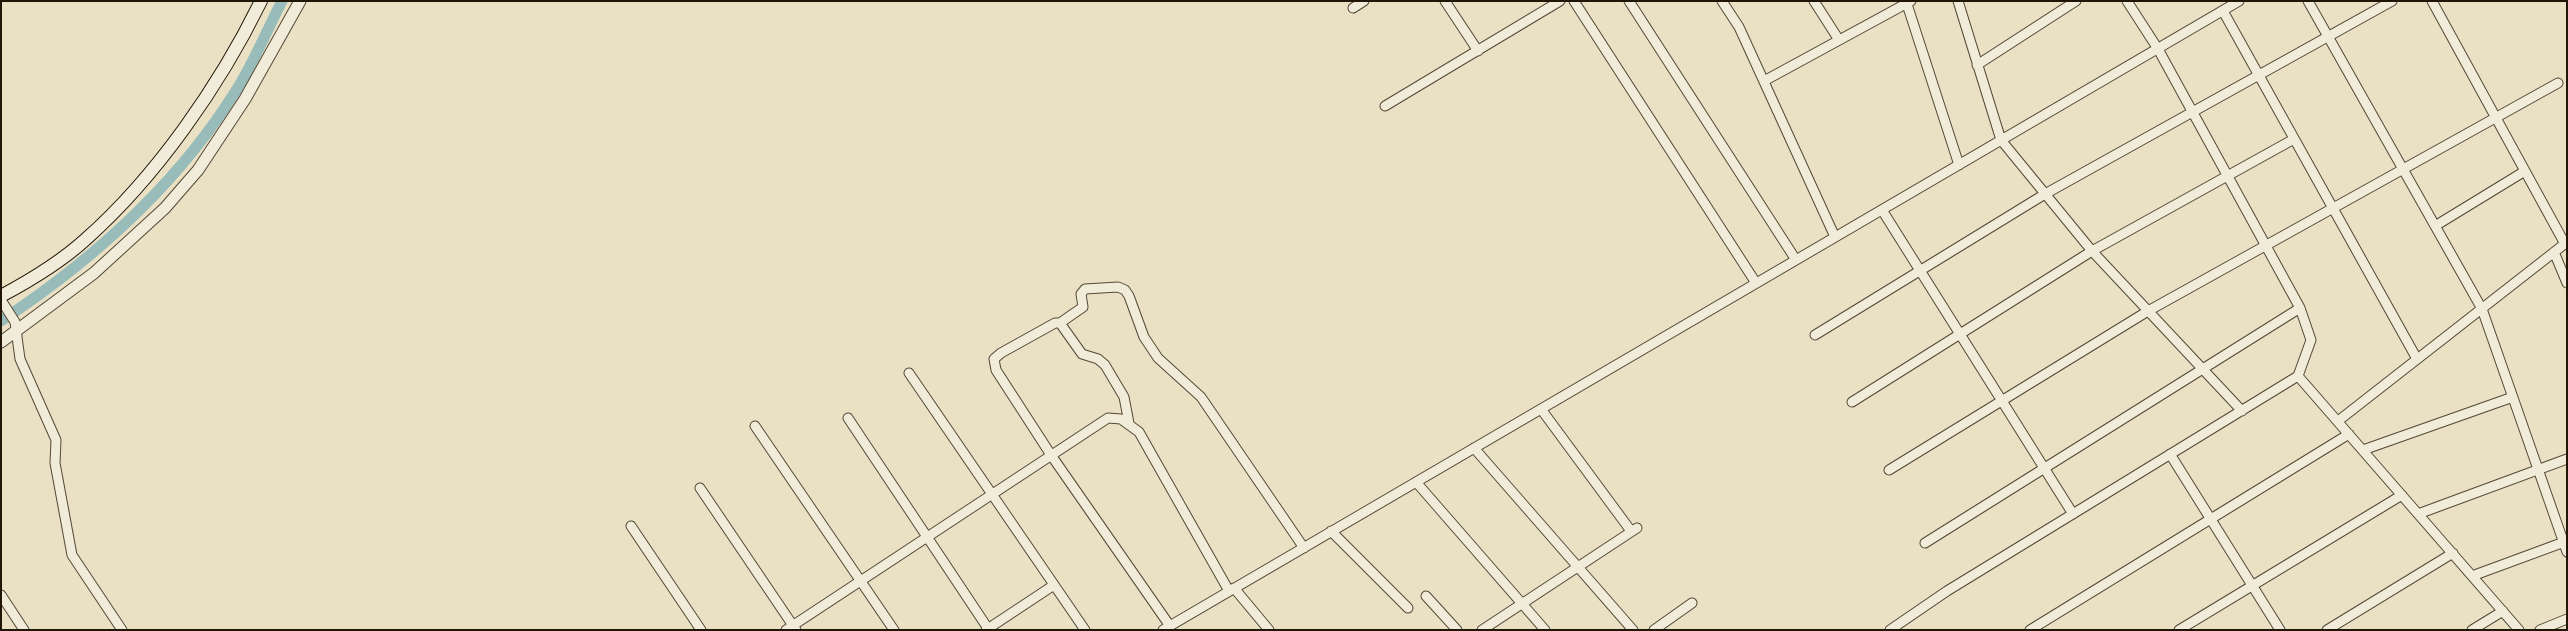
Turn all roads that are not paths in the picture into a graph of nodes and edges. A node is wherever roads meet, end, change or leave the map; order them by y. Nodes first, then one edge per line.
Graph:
1 (261, 1) edge
2 (300, 1) edge
3 (1364, 1) edge
4 (1445, 1) edge
5 (1560, 1) edge
6 (1574, 1) edge
7 (1628, 1) edge
8 (1722, 1) edge
9 (1814, 1) edge
10 (1958, 1) edge
11 (2076, 1) edge
12 (2127, 1) edge
13 (2239, 1) edge
14 (2308, 1) edge
15 (2392, 1) edge
16 (2432, 1) edge
17 (1908, 2) edge
18 (1353, 8) dead end
19 (2223, 11) junction
20 (2328, 37) junction
21 (1839, 40) junction
22 (2158, 49) junction
23 (1478, 51) junction
24 (1977, 65) junction
25 (2259, 75) junction
26 (1764, 81) junction
27 (2558, 83) dead end
28 (1385, 106) dead end
29 (2192, 112) junction
30 (2496, 118) junction
31 (2294, 139) junction
32 (2001, 140) junction
33 (1959, 165) junction
34 (2403, 170) junction
35 (2525, 171) junction
36 (2228, 176) junction
37 (2044, 194) junction
38 (2333, 209) junction
39 (1882, 210) junction
40 (2435, 226) junction
41 (1835, 237) junction
42 (2566, 243) edge
43 (2266, 246) junction
44 (2092, 251) junction
45 (2554, 252) junction
46 (1796, 260) junction
47 (1920, 270) junction
48 (1756, 283) junction
49 (2567, 283) edge
50 (1, 298) edge
51 (2300, 308) junction
52 (2482, 309) junction
53 (2148, 312) junction
54 (1060, 323) junction
55 (17, 330) junction
56 (1960, 334) junction
57 (1816, 335) dead end
58 (1, 342) edge
59 (2417, 359) junction
60 (2202, 369) junction
61 (909, 373) dead end
62 (2298, 376) junction
63 (2513, 397) junction
64 (2002, 401) junction
65 (1852, 402) dead end
66 (1541, 409) junction
67 (2242, 411) junction
68 (848, 418) dead end
69 (2338, 422) junction
70 (1129, 423) junction
71 (755, 426) dead end
72 (2349, 434) junction
73 (1474, 448) junction
74 (2362, 450) junction
75 (2170, 454) junction
76 (1051, 455) junction
77 (2567, 459) edge
78 (2044, 468) junction
79 (1890, 470) dead end
80 (2538, 471) junction
81 (1416, 482) junction
82 (700, 488) dead end
83 (992, 494) junction
84 (2402, 495) junction
85 (2073, 514) junction
86 (2418, 514) junction
87 (2211, 519) junction
88 (631, 526) dead end
89 (1331, 531) junction
90 (927, 537) junction
91 (2565, 541) edge
92 (1925, 543) dead end
93 (1304, 548) junction
94 (2567, 552) edge
95 (2452, 554) junction
96 (1577, 567) junction
97 (2472, 576) junction
98 (861, 581) junction
99 (1054, 585) junction
100 (2252, 585) junction
101 (1231, 590) junction
102 (1, 595) edge
103 (1426, 596) dead end
104 (1522, 604) junction
105 (1692, 604) dead end
106 (1408, 608) dead end
107 (2502, 611) junction
108 (2567, 619) edge
109 (792, 628) edge
110 (1167, 628) edge
111 (988, 629) edge
112 (24, 630) edge
113 (122, 630) edge
114 (701, 630) edge
115 (894, 630) edge
116 (1085, 630) edge
117 (1270, 630) edge
118 (1456, 630) edge
119 (1482, 630) edge
120 (1546, 630) edge
121 (1633, 630) edge
122 (1654, 630) edge
123 (1890, 630) edge
124 (2030, 630) edge
125 (2179, 630) edge
126 (2280, 630) edge
127 (2327, 630) edge
128 (2472, 630) edge
129 (2519, 630) edge
130 (2540, 630) edge

1 - 50 main road
2 - 55 street
3 - 18 street
4 - 23 street
5 - 23 street
6 - 48 street
7 - 46 street
8 - 26 street
9 - 21 street
10 - 24 street
11 - 24 street
12 - 22 street
13 - 19 street
14 - 20 street
15 - 20 street
16 - 30 street
17 - 21 street
17 - 33 street
19 - 22 street
19 - 25 street
20 - 25 street
20 - 34 street
21 - 26 street
22 - 29 street
22 - 32 street
23 - 28 street
24 - 32 street
25 - 29 street
25 - 31 street
26 - 41 street
27 - 30 street
29 - 36 street
29 - 37 street
30 - 34 street
30 - 35 street
31 - 36 street
31 - 38 street
32 - 33 street
32 - 37 street
33 - 39 street
34 - 38 street
34 - 40 street
35 - 40 street
35 - 42 street
36 - 43 street
36 - 44 street
37 - 44 street
37 - 47 street
38 - 43 street
38 - 59 street
39 - 41 street
39 - 47 street
40 - 52 street
41 - 46 street
42 - 45 street
43 - 51 street
43 - 53 street
44 - 53 street
44 - 56 street
45 - 49 street
45 - 52 street
46 - 48 street
47 - 56 street
47 - 57 street
48 - 66 street
50 - 55 street
51 - 60 street
51 - 62 street
52 - 59 street
52 - 63 street
53 - 60 street
53 - 64 street
54 - 70 street
54 - 76 street
54 - 93 street
55 - 58 street
55 - 113 street
56 - 64 street
56 - 65 street
59 - 69 street
60 - 67 street
60 - 78 street
61 - 83 street
62 - 67 street
62 - 69 street
63 - 74 street
63 - 80 street
64 - 78 street
64 - 79 street
66 - 73 street
66 - 96 street
67 - 75 street
68 - 90 street
69 - 72 street
70 - 76 street
70 - 101 street
71 - 98 street
72 - 74 street
72 - 87 street
73 - 81 street
73 - 96 street
74 - 84 street
75 - 85 street
75 - 87 street
76 - 83 street
76 - 110 street
77 - 80 street
78 - 85 street
78 - 92 street
80 - 86 street
80 - 91 street
81 - 89 street
81 - 104 street
82 - 109 street
83 - 90 street
83 - 99 street
84 - 86 street
84 - 100 street
85 - 123 street
86 - 95 street
87 - 100 street
87 - 124 street
88 - 114 street
89 - 93 street
89 - 106 street
90 - 98 street
90 - 111 street
91 - 94 street
91 - 97 street
93 - 101 street
95 - 97 street
95 - 127 street
96 - 104 street
96 - 121 street
97 - 107 street
98 - 109 street
98 - 115 street
99 - 111 street
99 - 116 street
100 - 125 street
100 - 126 street
101 - 110 street
101 - 117 street
102 - 112 street
103 - 118 street
104 - 119 street
104 - 120 street
105 - 122 street
107 - 128 street
107 - 129 street
108 - 130 street

